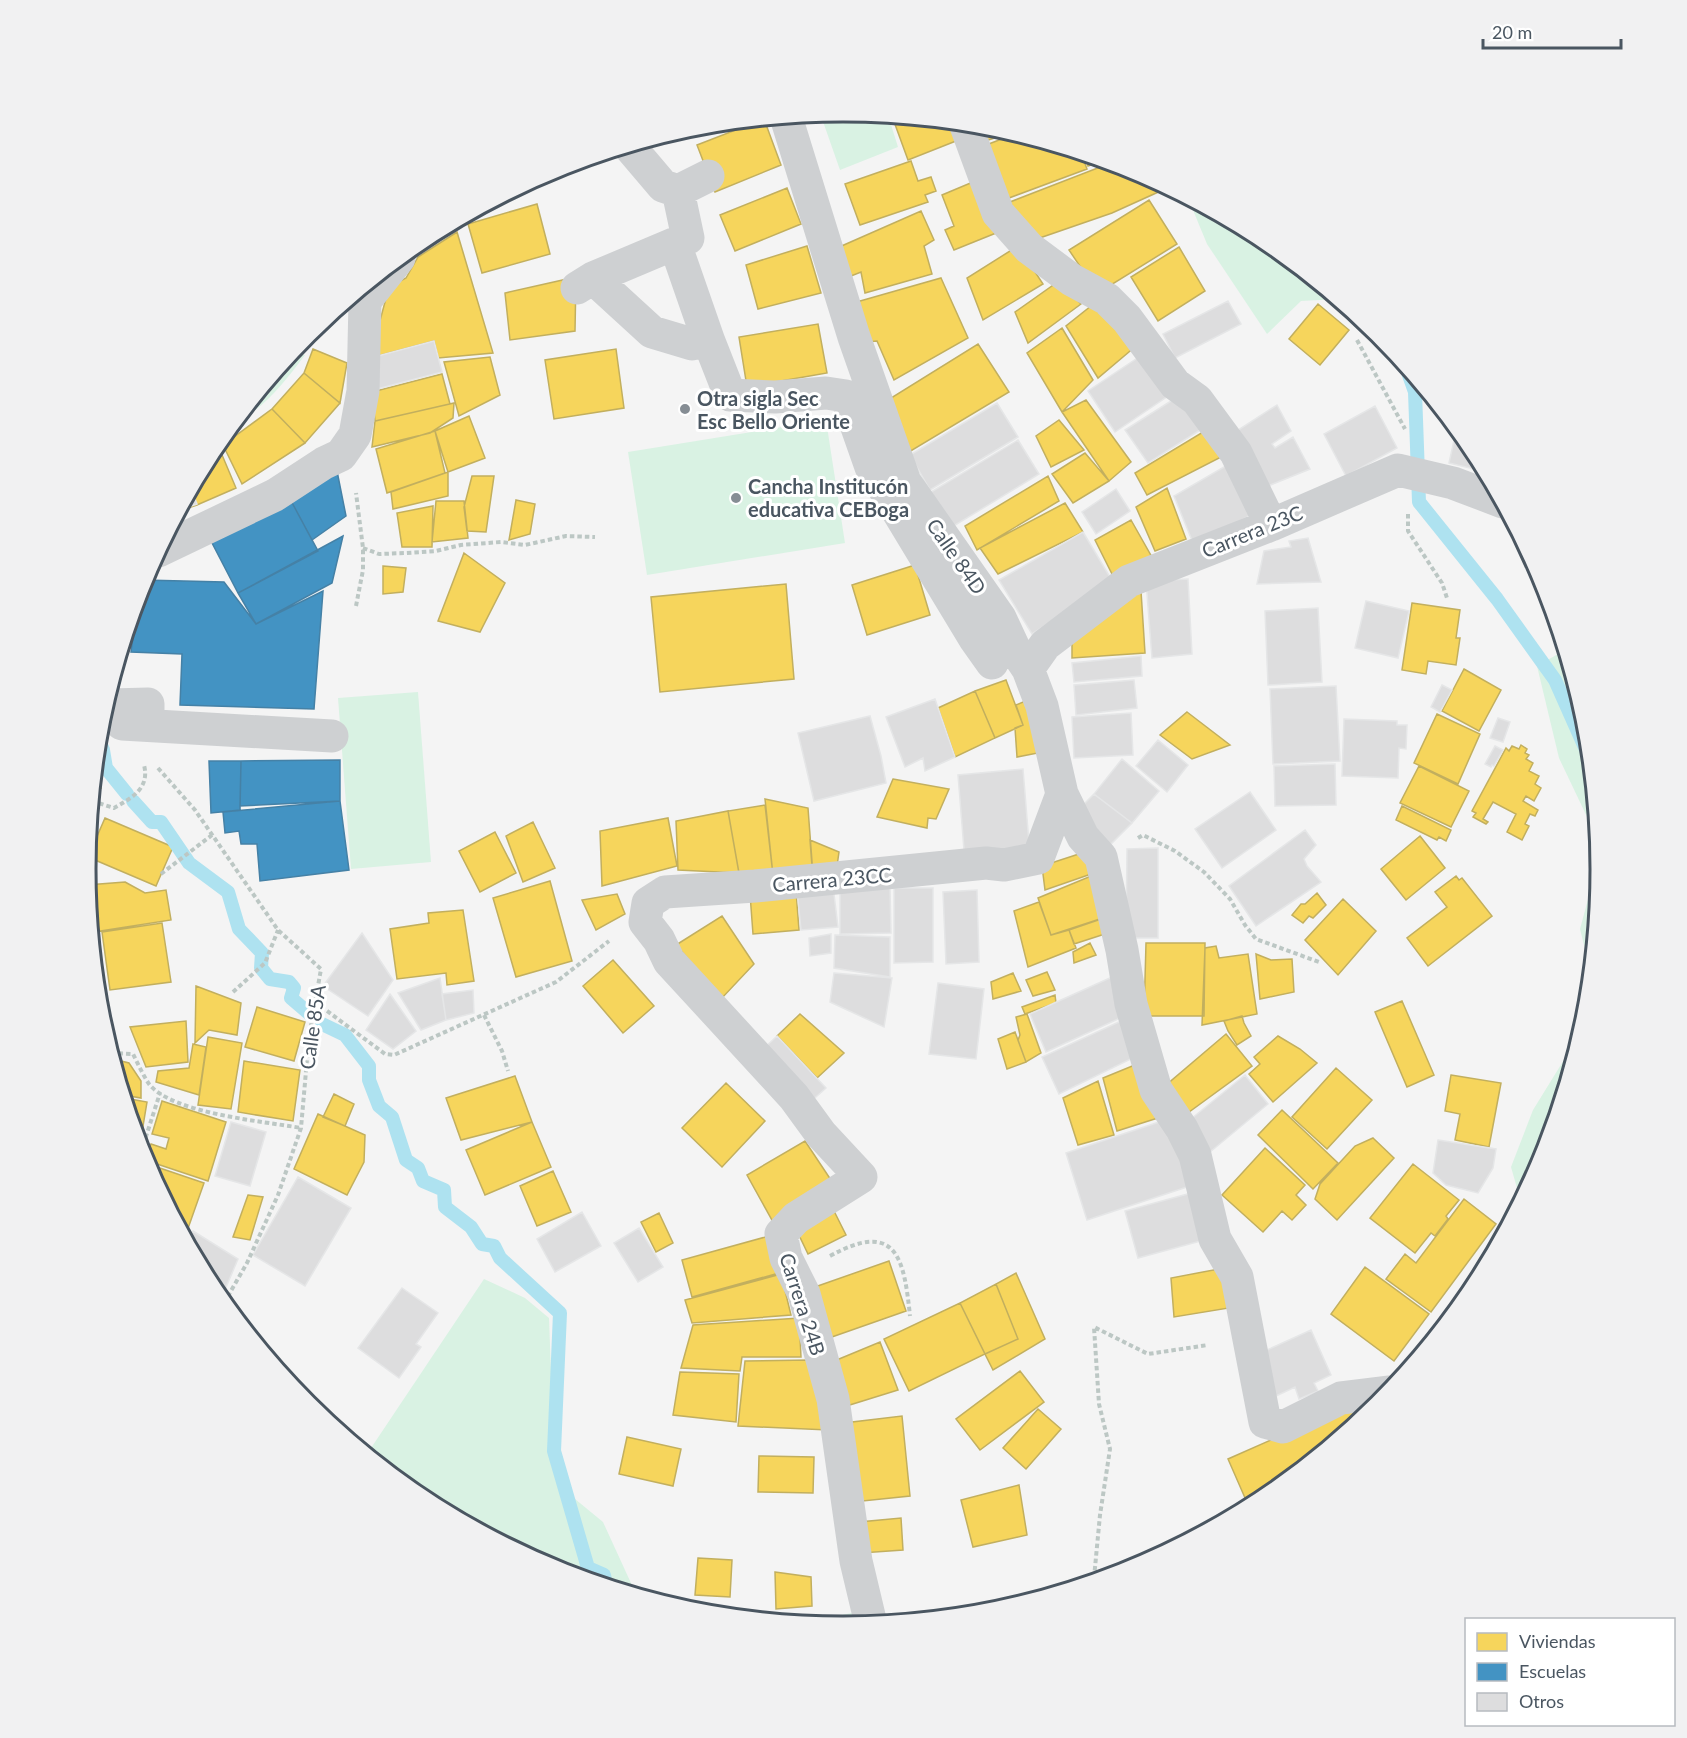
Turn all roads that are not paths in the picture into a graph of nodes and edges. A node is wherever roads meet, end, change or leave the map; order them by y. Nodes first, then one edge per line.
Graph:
1 (788, 124) edge
2 (969, 133) edge
3 (634, 152) edge
4 (708, 176) dead end
5 (678, 191) junction
6 (675, 244) junction
7 (378, 284) edge
8 (355, 303) edge
9 (708, 339) junction
10 (1493, 498) edge
11 (1270, 525) junction
12 (179, 527) edge
13 (170, 545) edge
14 (992, 663) dead end
15 (1028, 669) junction
16 (124, 719) edge
17 (332, 736) dead end
18 (1062, 794) junction
19 (645, 922) joint
20 (1376, 1394) edge
21 (870, 1615) edge

1 - 15 street, Calle 84D
2 - 11 street
3 - 5 street
4 - 5 street
5 - 6 street
6 - 9 street
6 - 9 street
7 - 13 street
8 - 12 street
9 - 14 street
10 - 11 street, Carrera 23C
11 - 15 street, Carrera 23C
15 - 18 street, Calle 84D
16 - 17 street
18 - 19 street, Carrera 23CC
18 - 20 street, Calle 84D
19 - 21 street, Carrera 24B

